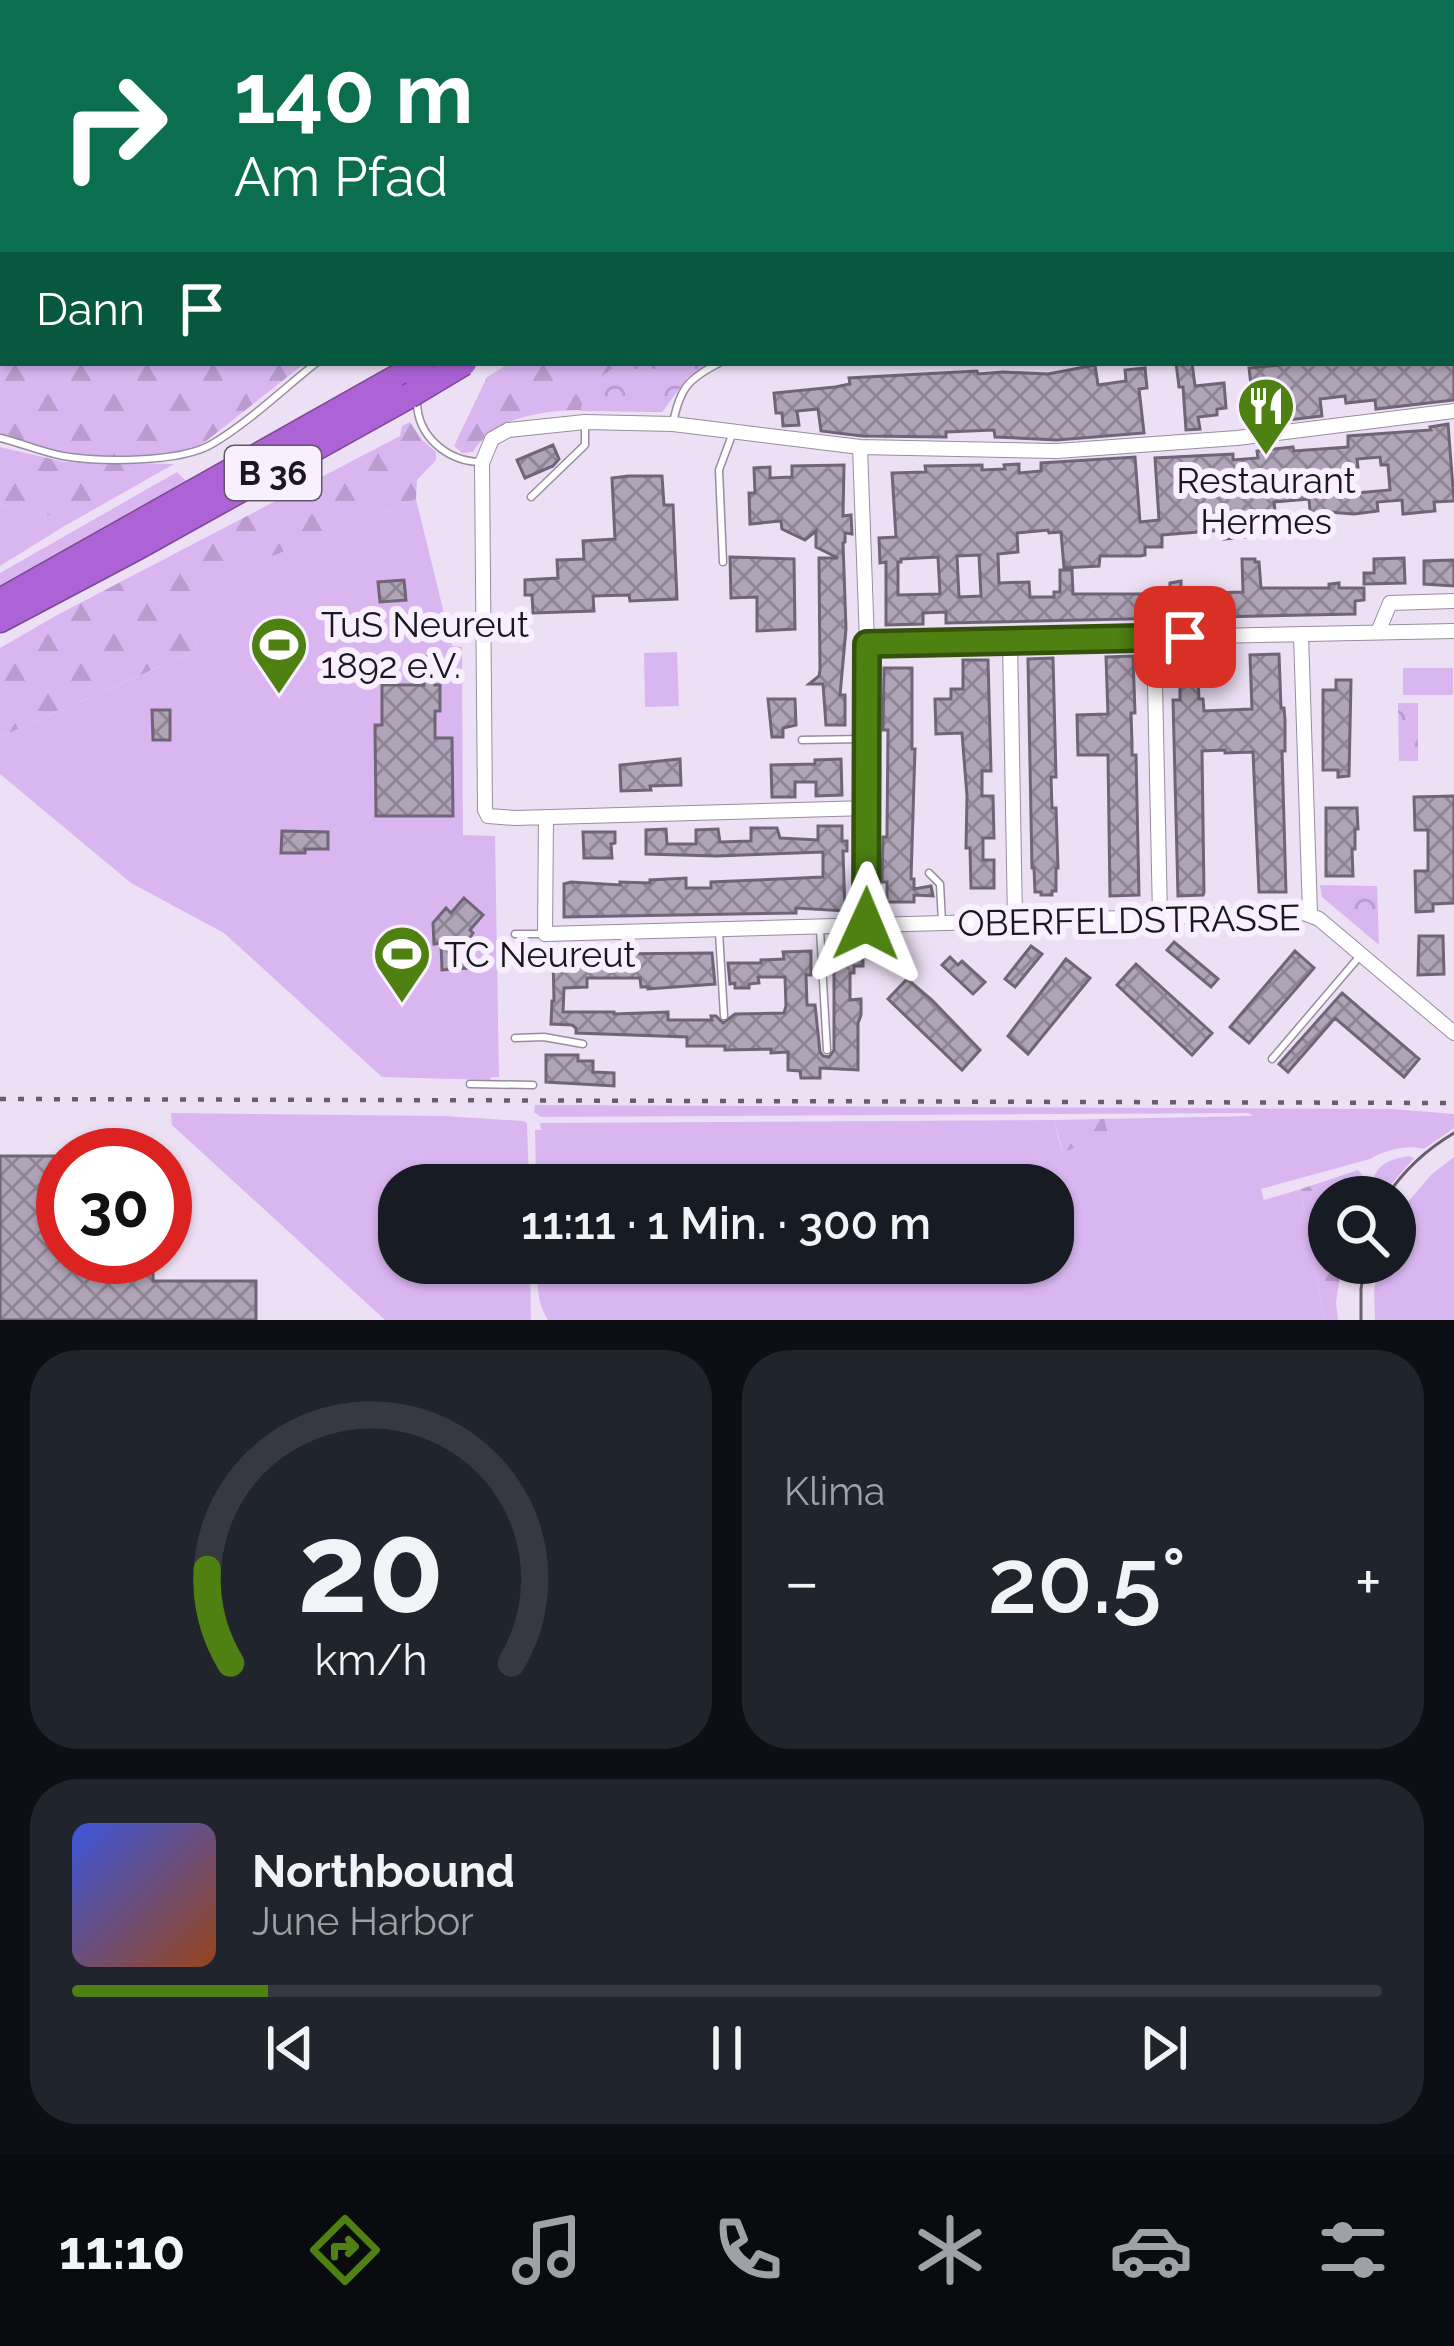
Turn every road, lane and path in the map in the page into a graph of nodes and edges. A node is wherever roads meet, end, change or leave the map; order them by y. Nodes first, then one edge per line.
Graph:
1 (312, 366) edge
2 (449, 366) edge
3 (714, 366) edge
4 (414, 373) edge
5 (1454, 411) edge
6 (585, 422) junction
7 (673, 424) junction
8 (734, 432) junction
9 (0, 438) edge
10 (860, 447) junction
11 (482, 463) junction
12 (531, 496) dead end
13 (723, 562) dead end
14 (0, 601) edge
15 (1454, 601) edge
16 (0, 620) edge
17 (1454, 631) edge
18 (1378, 632) junction
19 (1300, 634) junction
20 (1154, 637) junction
21 (1010, 640) junction
22 (867, 644) junction
23 (867, 739) junction
24 (802, 740) dead end
25 (868, 808) junction
26 (546, 817) junction
27 (928, 872) dead end
28 (1310, 913) junction
29 (1160, 916) junction
30 (1015, 920) junction
31 (942, 922) junction
32 (866, 924) junction
33 (820, 926) junction
34 (719, 929) junction
35 (515, 934) dead end
36 (545, 934) junction
37 (1362, 955) junction
38 (724, 1016) dead end
39 (1454, 1034) edge
40 (515, 1038) dead end
41 (583, 1044) dead end
42 (827, 1050) dead end
43 (1272, 1059) dead end
44 (470, 1084) dead end
45 (533, 1084) dead end

1 - 9 lane
2 - 4 highway, B 36, bridge
3 - 7 lane
4 - 11 lane
4 - 14 highway, B 36
4 - 16 highway, B 36
5 - 10 street
6 - 7 street
6 - 11 street
6 - 12 lane
7 - 8 street
8 - 10 street
8 - 13 lane
10 - 22 street
11 - 26 street
15 - 18 street
17 - 18 street
18 - 19 street
19 - 20 street
19 - 28 street
20 - 21 street
20 - 29 street
21 - 22 street
21 - 30 street
22 - 23 street
23 - 24 lane
23 - 25 street
25 - 26 street
25 - 32 street
26 - 36 street
27 - 31 lane
28 - 29 street, OBERFELDSTRASSE
28 - 37 street, OBERFELDSTRASSE
29 - 30 street, OBERFELDSTRASSE
30 - 31 street, OBERFELDSTRASSE
31 - 32 street, OBERFELDSTRASSE
32 - 33 street, OBERFELDSTRASSE
33 - 34 street, OBERFELDSTRASSE
33 - 42 lane
34 - 36 street, OBERFELDSTRASSE
34 - 38 lane
35 - 36 lane
37 - 39 street, OBERFELDSTRASSE
37 - 43 lane
40 - 41 lane
44 - 45 lane

